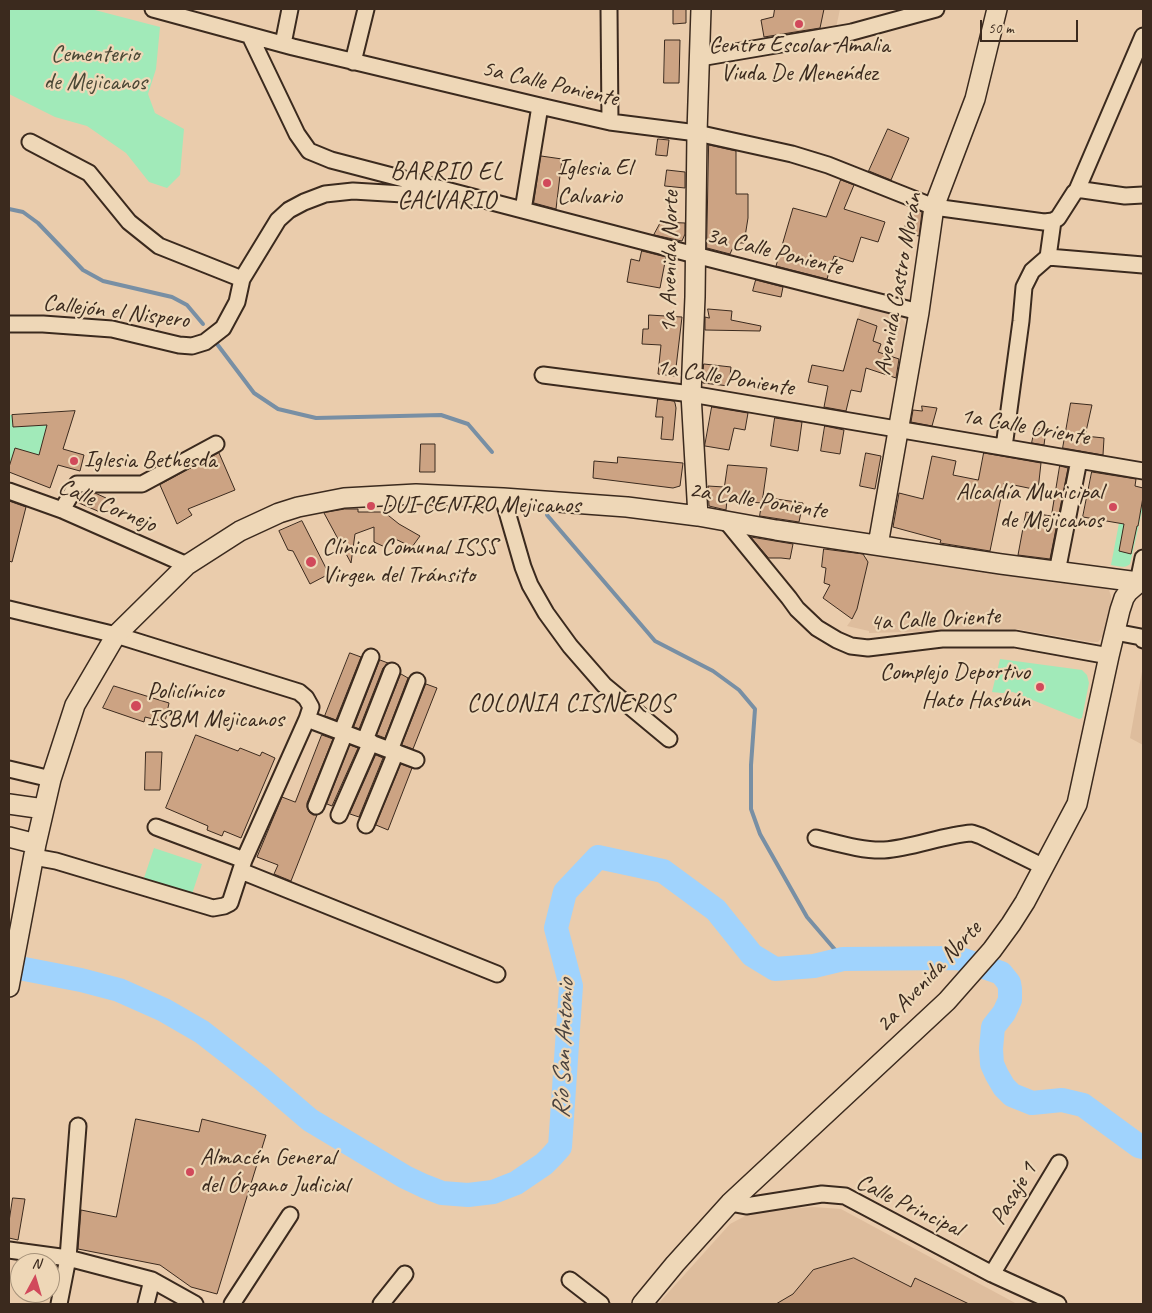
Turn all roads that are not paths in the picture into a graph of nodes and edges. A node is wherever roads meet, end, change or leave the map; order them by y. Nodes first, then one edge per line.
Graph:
1 (153, 9) edge
2 (290, 9) edge
3 (366, 9) edge
4 (609, 9) edge
5 (701, 9) edge
6 (936, 9) edge
7 (998, 9) edge
8 (176, 12) edge
9 (250, 36) junction
10 (1143, 36) edge
11 (283, 44) junction
12 (700, 58) junction
13 (353, 62) junction
14 (540, 106) junction
15 (610, 122) junction
16 (697, 133) junction
17 (30, 142) dead end
18 (437, 188) junction
19 (1077, 190) junction
20 (1143, 195) edge
21 (934, 207) junction
22 (523, 210) junction
23 (1053, 221) junction
24 (695, 255) junction
25 (1048, 257) junction
26 (1143, 265) edge
27 (242, 279) junction
28 (919, 312) junction
29 (9, 324) edge
30 (543, 376) dead end
31 (691, 394) junction
32 (898, 428) junction
33 (216, 444) dead end
34 (1004, 447) junction
35 (1079, 460) junction
36 (1143, 471) edge
37 (9, 491) edge
38 (503, 498) junction
39 (62, 510) junction
40 (698, 516) junction
41 (726, 521) junction
42 (878, 545) junction
43 (1143, 558) edge
44 (187, 565) junction
45 (1056, 572) junction
46 (1140, 581) edge
47 (9, 609) edge
48 (1116, 632) junction
49 (116, 636) junction
50 (1143, 640) edge
51 (1109, 656) junction
52 (371, 657) dead end
53 (392, 671) dead end
54 (417, 681) dead end
55 (307, 719) junction
56 (344, 732) junction
57 (669, 739) dead end
58 (368, 741) junction
59 (393, 751) junction
60 (416, 760) dead end
61 (9, 769) edge
62 (51, 779) junction
63 (9, 804) edge
64 (316, 806) dead end
65 (44, 809) junction
66 (340, 815) dead end
67 (366, 825) dead end
68 (156, 827) dead end
69 (9, 837) edge
70 (816, 838) dead end
71 (35, 850) junction
72 (242, 865) junction
73 (1044, 867) junction
74 (497, 974) dead end
75 (9, 986) edge
76 (78, 1126) dead end
77 (1059, 1163) dead end
78 (730, 1203) junction
79 (290, 1215) dead end
80 (9, 1250) edge
81 (68, 1258) junction
82 (405, 1274) dead end
83 (992, 1274) junction
84 (152, 1280) junction
85 (570, 1280) dead end
86 (58, 1304) edge
87 (146, 1304) edge
88 (195, 1304) edge
89 (232, 1304) edge
90 (381, 1304) edge
91 (601, 1304) edge
92 (642, 1304) edge
93 (1058, 1304) edge

1 - 8 street, 5a Calle Poniente
2 - 11 street
3 - 13 street
4 - 15 street
5 - 12 main road, 1a Avenida Norte
6 - 12 street
7 - 21 main road, Avenida Castro Morán
8 - 9 street, 5a Calle Poniente
9 - 11 street, 5a Calle Poniente
9 - 18 street, 3a Calle Poniente
10 - 19 street
11 - 13 street, 5a Calle Poniente
12 - 16 main road, 1a Avenida Norte
13 - 14 street, 5a Calle Poniente
14 - 15 street, 5a Calle Poniente
14 - 22 street
15 - 16 street, 5a Calle Poniente
16 - 21 street, 5a Calle Poniente
16 - 24 main road, 1a Avenida Norte
17 - 27 street
18 - 22 street, 3a Calle Poniente
18 - 27 street, Callejón el Nispero
19 - 20 street
19 - 23 street
21 - 23 street, 5a Calle Poniente
21 - 28 main road, Avenida Castro Morán
22 - 24 street, 3a Calle Poniente
23 - 25 street
24 - 28 street, 3a Calle Poniente
24 - 31 main road, 1a Avenida Norte
25 - 26 street
25 - 34 street
27 - 29 street, Callejón el Nispero
28 - 32 main road, Avenida Castro Morán
30 - 31 street, 1a Calle Poniente
31 - 32 street, 1a Calle Poniente
31 - 40 main road, 1a Avenida Norte
32 - 34 street, 1a Calle Oriente
32 - 42 main road, Avenida Castro Morán
33 - 39 street
34 - 35 street, 1a Calle Oriente
35 - 36 street, 1a Calle Oriente
35 - 45 street
37 - 39 street, Calle Cornejo
38 - 40 main road, 2a Calle Poniente
38 - 44 main road, 2a Calle Poniente
38 - 57 street
39 - 44 street, Calle Cornejo
40 - 41 main road, 2a Calle Poniente
41 - 42 main road, 2a Calle Poniente
41 - 51 street, 4a Calle Oriente
42 - 45 main road, 2a Calle Poniente
43 - 46 street
44 - 49 main road, 2a Calle Poniente
45 - 46 main road, 2a Calle Poniente
46 - 48 main road, 2a Avenida Norte
47 - 49 street
48 - 50 street
48 - 51 main road, 2a Avenida Norte
49 - 55 street
49 - 62 main road, 2a Calle Poniente
51 - 73 main road, 2a Avenida Norte
52 - 56 street
53 - 58 street
54 - 59 street
55 - 56 street
55 - 72 street
56 - 58 street
56 - 64 street
58 - 59 street
58 - 66 street
59 - 60 street
59 - 67 street
61 - 62 street
62 - 65 main road, 2a Calle Poniente
63 - 65 main road
65 - 71 main road, 2a Calle Poniente
68 - 72 street
69 - 71 main road
70 - 73 street
71 - 72 street
71 - 75 main road, 2a Calle Poniente
72 - 74 street
73 - 78 main road, 2a Avenida Norte
76 - 81 street
77 - 83 street, Pasaje 1
78 - 83 street, Calle Principal
78 - 92 main road, 2a Avenida Norte
79 - 89 street
80 - 81 street
81 - 84 street
81 - 86 street
82 - 90 street
83 - 93 street, Calle Principal
84 - 87 street
84 - 88 street
85 - 91 street

